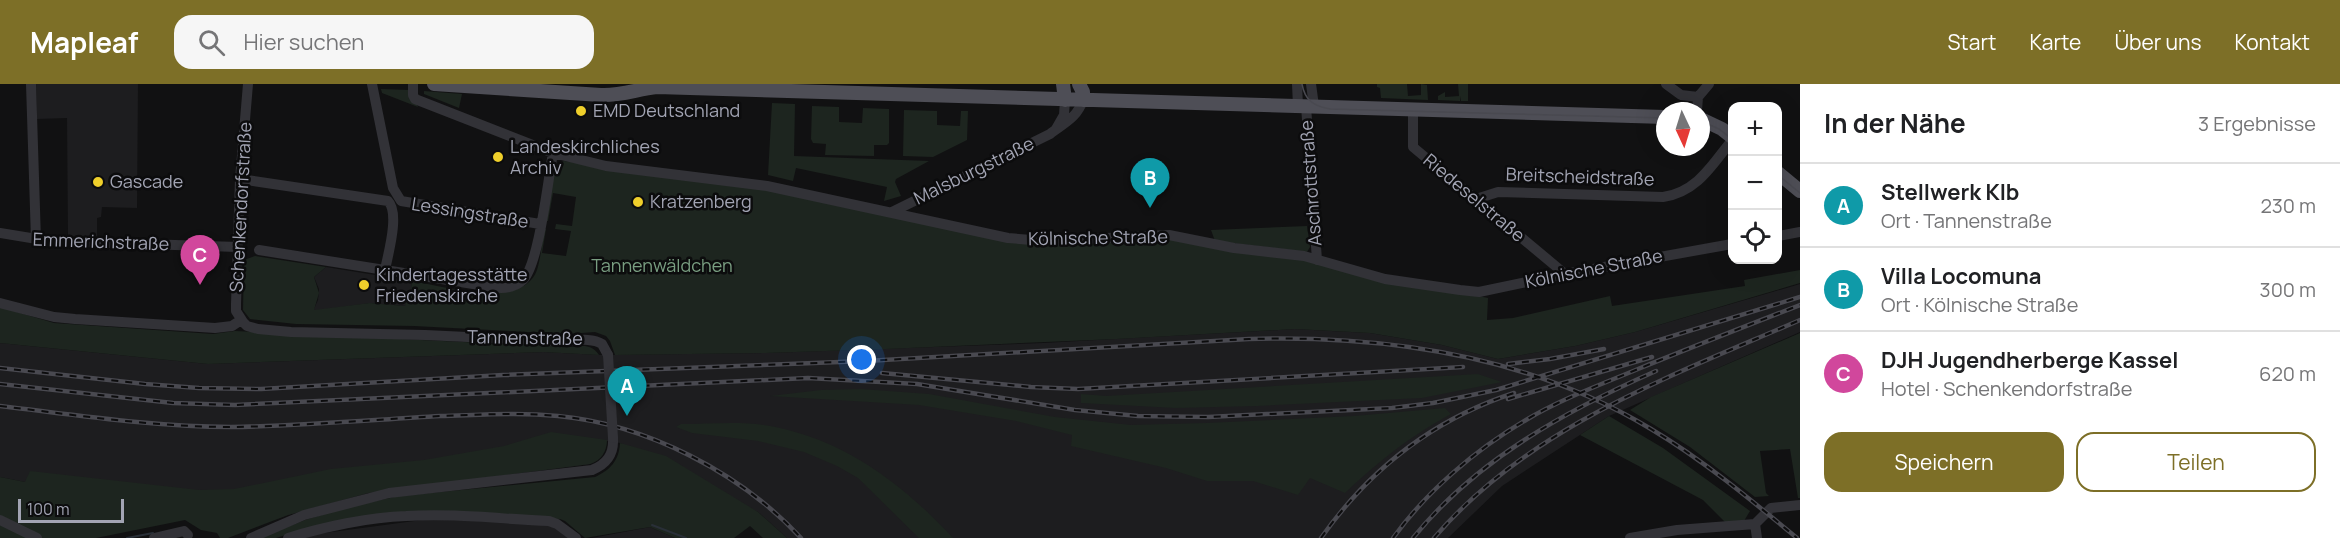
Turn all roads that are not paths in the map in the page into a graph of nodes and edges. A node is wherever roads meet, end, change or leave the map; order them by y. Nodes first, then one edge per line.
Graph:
1 (31, 84) edge
2 (248, 84) edge
3 (372, 84) edge
4 (413, 84) edge
5 (434, 84) edge
6 (1063, 84) edge
7 (1079, 84) edge
8 (1297, 84) edge
9 (1311, 84) edge
10 (1666, 84) edge
11 (1709, 84) edge
12 (639, 87) edge
13 (723, 87) edge
14 (601, 90) edge
15 (1698, 97) junction
16 (1065, 100) junction
17 (1083, 100) junction
18 (1697, 102) edge
19 (1306, 106) junction
20 (1413, 110) junction
21 (1656, 117) edge
22 (1710, 123) edge
23 (1055, 130) junction
24 (1728, 134) edge
25 (1728, 143) edge
26 (553, 153) junction
27 (1782, 176) edge
28 (240, 179) junction
29 (1800, 191) edge
30 (1476, 199) junction
31 (396, 203) junction
32 (892, 212) junction
33 (540, 224) junction
34 (1800, 232) edge
35 (0, 234) edge
36 (1782, 235) edge
37 (36, 240) junction
38 (1728, 245) edge
39 (238, 247) junction
40 (259, 250) dead end
41 (1314, 259) junction
42 (385, 270) junction
43 (1565, 274) junction
44 (0, 303) edge
45 (244, 323) junction
46 (1800, 505) edge
47 (0, 520) edge
48 (1755, 524) junction
49 (188, 535) dead end
50 (37, 538) edge
51 (154, 538) edge
52 (251, 538) edge
53 (288, 538) edge
54 (576, 538) edge
55 (1630, 538) edge
56 (1757, 538) edge

1 - 37 street
2 - 28 street, Schenkendorfstraße
3 - 31 street
4 - 26 street, Kölnische Straße
5 - 14 main road
6 - 16 main road
7 - 17 main road
8 - 19 street, Aschrottstraße
9 - 19 street, Aschrottstraße
10 - 15 street
11 - 15 street
12 - 13 main road
12 - 14 main road
13 - 16 main road
15 - 18 street
16 - 17 main road
16 - 23 street, Malsburgstraße
17 - 19 main road
17 - 23 street, Malsburgstraße
19 - 20 main road
19 - 41 street, Aschrottstraße
20 - 21 main road
20 - 30 street, Riedeselstraße
22 - 24 main road
23 - 32 street, Malsburgstraße
25 - 30 street, Breitscheidstraße
26 - 32 street, Kölnische Straße
26 - 33 street
27 - 29 main road
28 - 31 street, Lessingstraße
28 - 39 street, Schenkendorfstraße
30 - 43 street, Riedeselstraße
31 - 33 street, Lessingstraße
31 - 42 street
32 - 41 street, Kölnische Straße
33 - 42 street
34 - 36 street
35 - 37 street, Emmerichstraße
37 - 39 street, Emmerichstraße
38 - 43 street, Kölnische Straße
39 - 45 street, Schenkendorfstraße
40 - 42 street
41 - 43 street, Kölnische Straße
44 - 45 street, Tannenstraße
45 - 52 street, Tannenstraße, bridge
46 - 48 street
47 - 50 street
48 - 55 street
48 - 56 street
49 - 51 street
53 - 54 street

